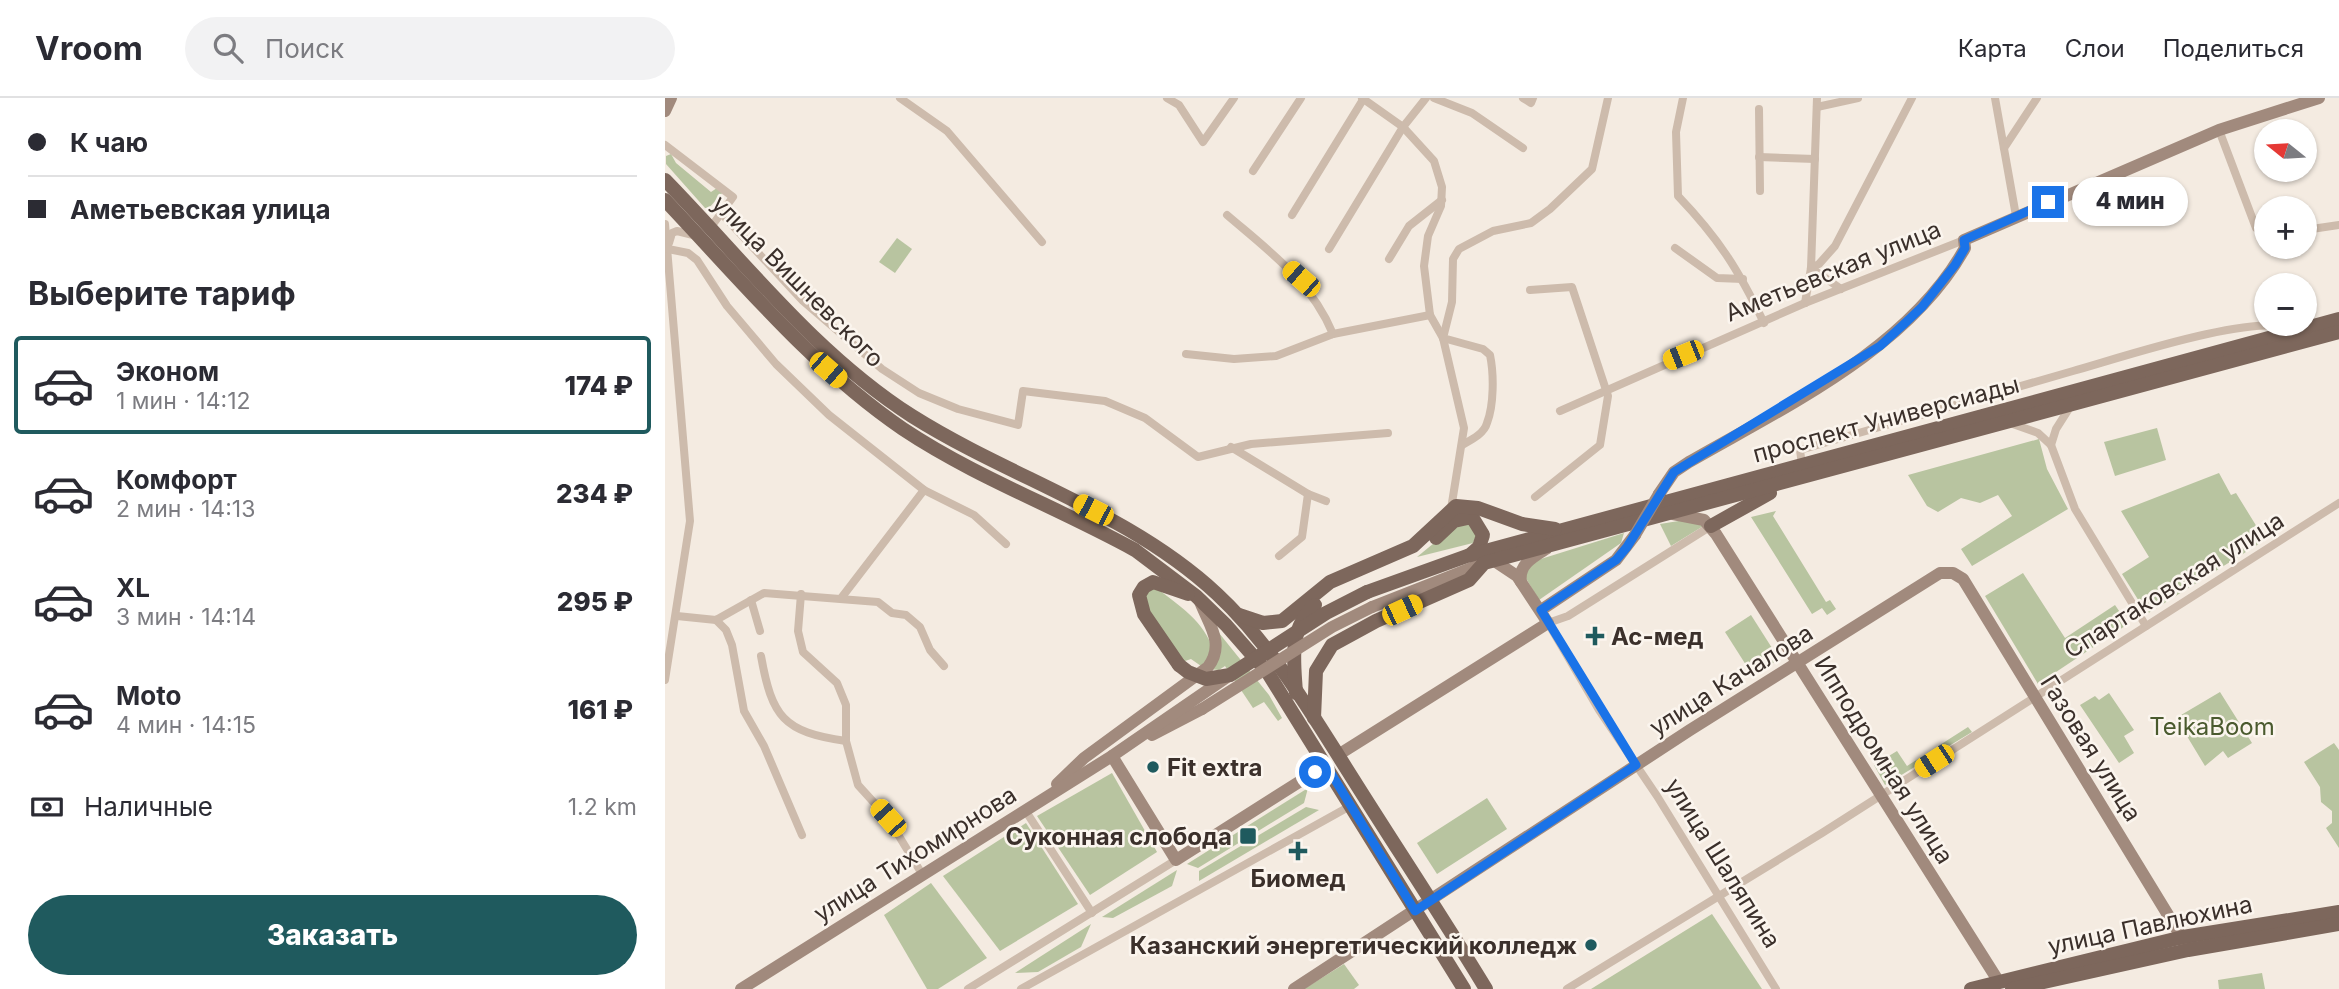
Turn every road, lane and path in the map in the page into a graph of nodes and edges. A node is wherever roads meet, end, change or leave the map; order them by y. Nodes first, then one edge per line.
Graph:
1 (671, 98) edge
2 (899, 98) edge
3 (1167, 98) edge
4 (1234, 98) edge
5 (1301, 98) edge
6 (1363, 98) edge
7 (1426, 98) edge
8 (1434, 98) edge
9 (1608, 98) edge
10 (1683, 98) edge
11 (1858, 98) edge
12 (1912, 98) edge
13 (1995, 98) edge
14 (2037, 98) edge
15 (2319, 98) edge
16 (1817, 103) edge
17 (1759, 109) dead end
18 (665, 111) edge
19 (1403, 127) junction
20 (2219, 130) junction
21 (665, 145) edge
22 (1523, 148) dead end
23 (2004, 148) junction
24 (1759, 157) junction
25 (1815, 159) junction
26 (1253, 171) dead end
27 (665, 180) edge
28 (1760, 191) dead end
29 (665, 200) edge
30 (1441, 200) junction
31 (721, 213) junction
32 (1227, 215) dead end
33 (1291, 215) dead end
34 (2016, 216) junction
35 (2254, 223) edge
36 (665, 224) edge
37 (2339, 225) edge
38 (711, 227) junction
39 (2317, 228) edge
40 (1964, 240) junction
41 (704, 241) junction
42 (1042, 243) dead end
43 (1675, 248) dead end
44 (668, 249) junction
45 (1329, 249) dead end
46 (1389, 259) dead end
47 (1811, 268) junction
48 (1743, 279) junction
49 (1841, 289) junction
50 (1531, 290) dead end
51 (1805, 303) junction
52 (1430, 314) junction
53 (2339, 318) edge
54 (1764, 323) junction
55 (2317, 324) edge
56 (2254, 328) edge
57 (2339, 332) edge
58 (1333, 334) junction
59 (2274, 336) edge
60 (1443, 338) junction
61 (1186, 354) dead end
62 (1606, 391) junction
63 (2075, 403) junction
64 (1560, 411) dead end
65 (2004, 422) junction
66 (1388, 433) dead end
67 (1462, 445) junction
68 (2052, 445) junction
69 (1231, 447) junction
70 (1802, 466) junction
71 (1786, 483) junction
72 (925, 490) junction
73 (1308, 494) junction
74 (1535, 497) dead end
75 (1326, 501) dead end
76 (2339, 503) edge
77 (1451, 509) junction
78 (1673, 514) junction
79 (1711, 526) junction
80 (1563, 530) junction
81 (1006, 544) dead end
82 (1552, 546) junction
83 (1279, 556) dead end
84 (1467, 556) junction
85 (1489, 562) junction
86 (1953, 573) joint
87 (1521, 582) junction
88 (801, 594) junction
89 (842, 597) junction
90 (1197, 598) junction
91 (1369, 599) junction
92 (751, 600) junction
93 (1541, 610) junction
94 (1239, 615) junction
95 (677, 616) junction
96 (716, 620) junction
97 (1548, 623) junction
98 (2146, 625) junction
99 (669, 630) edge
100 (760, 631) dead end
101 (761, 656) dead end
102 (1797, 662) junction
103 (944, 666) dead end
104 (1230, 675) junction
105 (665, 680) edge
106 (1297, 694) junction
107 (2035, 696) junction
108 (1314, 720) junction
109 (846, 741) junction
110 (1112, 756) junction
111 (1332, 760) junction
112 (1636, 765) junction
113 (1881, 795) junction
114 (1042, 799) junction
115 (1352, 805) junction
116 (1025, 810) junction
117 (802, 835) dead end
118 (1176, 860) junction
119 (922, 874) junction
120 (1718, 895) junction
121 (1430, 900) junction
122 (1415, 911) junction
123 (2339, 912) edge
124 (1092, 913) junction
125 (2339, 924) edge
126 (2186, 944) junction
127 (1999, 982) junction
128 (741, 989) edge
129 (968, 989) edge
130 (1021, 989) edge
131 (1294, 989) edge
132 (1464, 989) edge
133 (1486, 989) edge
134 (1567, 989) edge
135 (1776, 989) edge
136 (1971, 989) edge
137 (2012, 989) edge

1 - 18 street
2 - 42 street
3 - 4 street
5 - 26 street
6 - 19 street
6 - 33 street
7 - 19 street
8 - 22 street
9 - 60 street
10 - 48 street
11 - 16 street
12 - 47 street
13 - 23 street
14 - 23 street
15 - 20 street, Аметьевская улица
16 - 25 street
17 - 24 street
19 - 30 street
19 - 45 street
20 - 34 street, Аметьевская улица
20 - 35 street
21 - 31 street
23 - 34 street
24 - 25 street
24 - 28 street
25 - 47 street
27 - 38 main road, улица Вишневского
29 - 41 main road, улица Вишневского
30 - 46 street
30 - 52 street
31 - 38 street
31 - 69 street
32 - 58 street
34 - 40 street, Аметьевская улица
36 - 44 street
37 - 39 street
38 - 94 main road, улица Вишневского
40 - 49 street, Аметьевская улица
40 - 93 street, bridge
41 - 44 street
41 - 90 main road, улица Вишневского
43 - 48 street
44 - 72 street
44 - 95 street
47 - 49 street
47 - 51 street
48 - 54 street
49 - 51 street, Аметьевская улица
50 - 62 street
51 - 54 street, Аметьевская улица
52 - 58 street
52 - 60 street
53 - 55 main road, проспект Универсиады
54 - 62 street, Аметьевская улица
56 - 70 street
57 - 63 main road, проспект Универсиады
58 - 61 street
59 - 70 main road, проспект Универсиады
60 - 67 street
60 - 67 street
62 - 64 street, Аметьевская улица
62 - 74 street
63 - 65 main road, проспект Универсиады
63 - 68 street
65 - 68 street
65 - 71 main road, проспект Универсиады
66 - 69 street
67 - 77 street
68 - 98 street
69 - 73 street
70 - 80 main road, проспект Универсиады
71 - 78 main road, проспект Универсиады
71 - 79 main road
72 - 81 street
72 - 89 street
73 - 75 street
73 - 83 street
76 - 98 street, Спартаковская улица
77 - 80 main road
77 - 94 main road
78 - 79 street
78 - 82 main road, проспект Универсиады
79 - 97 street
79 - 102 street, Ипподромная улица
80 - 84 main road, проспект Универсиады
82 - 85 main road, проспект Универсиады
82 - 87 street
84 - 91 main road, проспект Универсиады
84 - 106 main road
85 - 87 street, улица Шаляпина
85 - 91 street
85 - 108 main road
86 - 102 street, улица Качалова
86 - 107 street, Газовая улица
87 - 93 street, улица Шаляпина
88 - 89 street
88 - 92 street
88 - 109 street
89 - 103 street
90 - 104 main road, bridge
90 - 111 main road, улица Вишневского
90 - 114 street
91 - 104 main road, проспект Универсиады, bridge
91 - 110 street, bridge
92 - 96 street
92 - 100 street
93 - 97 street, улица Шаляпина
94 - 106 main road, улица Вишневского
95 - 96 street
95 - 99 street
96 - 117 street
97 - 111 street
97 - 112 street, улица Шаляпина
98 - 107 street, Спартаковская улица
99 - 105 street
101 - 109 street
102 - 112 street, улица Качалова
102 - 113 street, Ипподромная улица
104 - 110 street
106 - 108 main road, улица Вишневского
107 - 113 street, Спартаковская улица
107 - 126 street, Газовая улица
108 - 111 main road, улица Вишневского
109 - 119 street
110 - 114 street, улица Тихомирнова
110 - 118 street
111 - 115 main road
111 - 118 street
111 - 121 main road
112 - 120 street, улица Шаляпина
112 - 121 street, улица Качалова
113 - 120 street, Спартаковская улица
113 - 127 street, Ипподромная улица
114 - 116 street, улица Тихомирнова
115 - 122 main road
115 - 130 street
116 - 119 street, улица Тихомирнова
116 - 124 street
118 - 124 street
119 - 128 street, улица Тихомирнова
120 - 134 street, Спартаковская улица
120 - 135 street, улица Шаляпина
121 - 122 street, улица Качалова
121 - 133 main road
122 - 131 street, улица Качалова
122 - 132 main road
123 - 126 main road, улица Павлюхина
124 - 129 street
125 - 126 main road, улица Павлюхина
126 - 127 main road, улица Павлюхина
126 - 137 main road, улица Павлюхина
127 - 136 main road, улица Павлюхина

